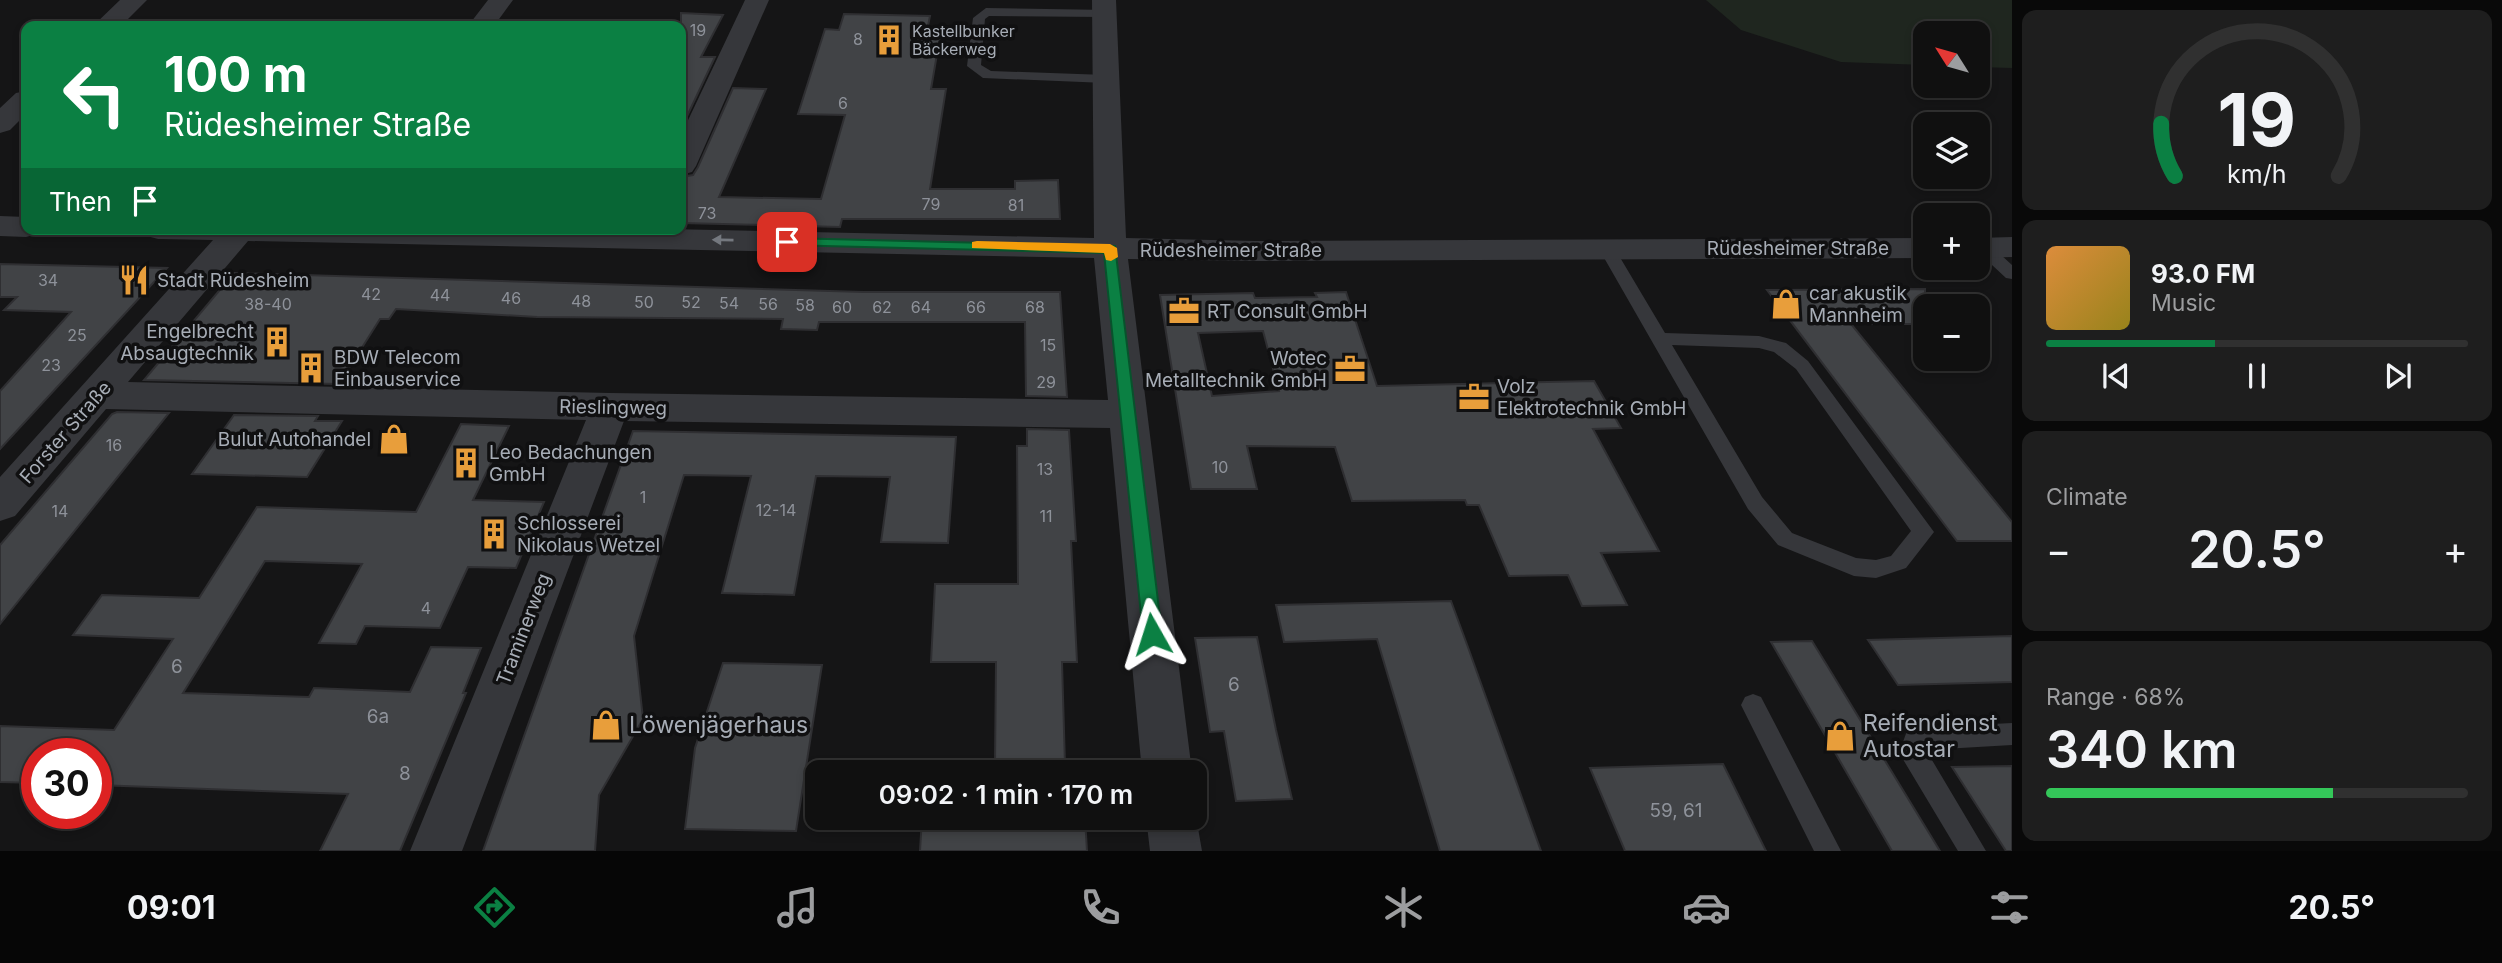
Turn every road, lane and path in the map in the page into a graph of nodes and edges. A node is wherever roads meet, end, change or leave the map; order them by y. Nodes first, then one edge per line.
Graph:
1 (135, 0) edge
2 (501, 0) edge
3 (757, 0) edge
4 (1105, 6) edge
5 (112, 21) edge
6 (485, 21) edge
7 (1106, 79) junction
8 (21, 104) edge
9 (0, 124) edge
10 (686, 155) edge
11 (0, 226) edge
12 (21, 227) edge
13 (236, 235) edge
14 (504, 235) edge
15 (1110, 248) junction
16 (1913, 248) edge
17 (1991, 248) edge
18 (1607, 249) junction
19 (2012, 274) edge
20 (1660, 339) junction
21 (97, 395) junction
22 (610, 407) junction
23 (1128, 414) junction
24 (0, 505) edge
25 (1753, 705) dead end
26 (2012, 734) edge
27 (1166, 760) edge
28 (1174, 830) edge
29 (436, 851) edge
30 (1176, 851) edge
31 (1828, 851) edge
32 (1973, 851) edge

1 - 5 street
2 - 6 street
3 - 10 street
4 - 7 street
4 - 7 lane
7 - 15 street
8 - 9 street
11 - 12 street
13 - 21 street, Forster Straße
15 -> 14 street, Rüdesheimer Straße
15 - 18 street, Rüdesheimer Straße
15 - 23 street
16 - 18 street, Rüdesheimer Straße
17 - 19 lane
18 - 20 lane
20 - 20 lane
21 - 22 street, Rieslingweg
21 - 24 street, Forster Straße
22 - 23 street, Rieslingweg
22 - 29 street, Traminerweg
23 - 27 street
25 - 31 lane
26 - 32 lane
28 - 30 street

